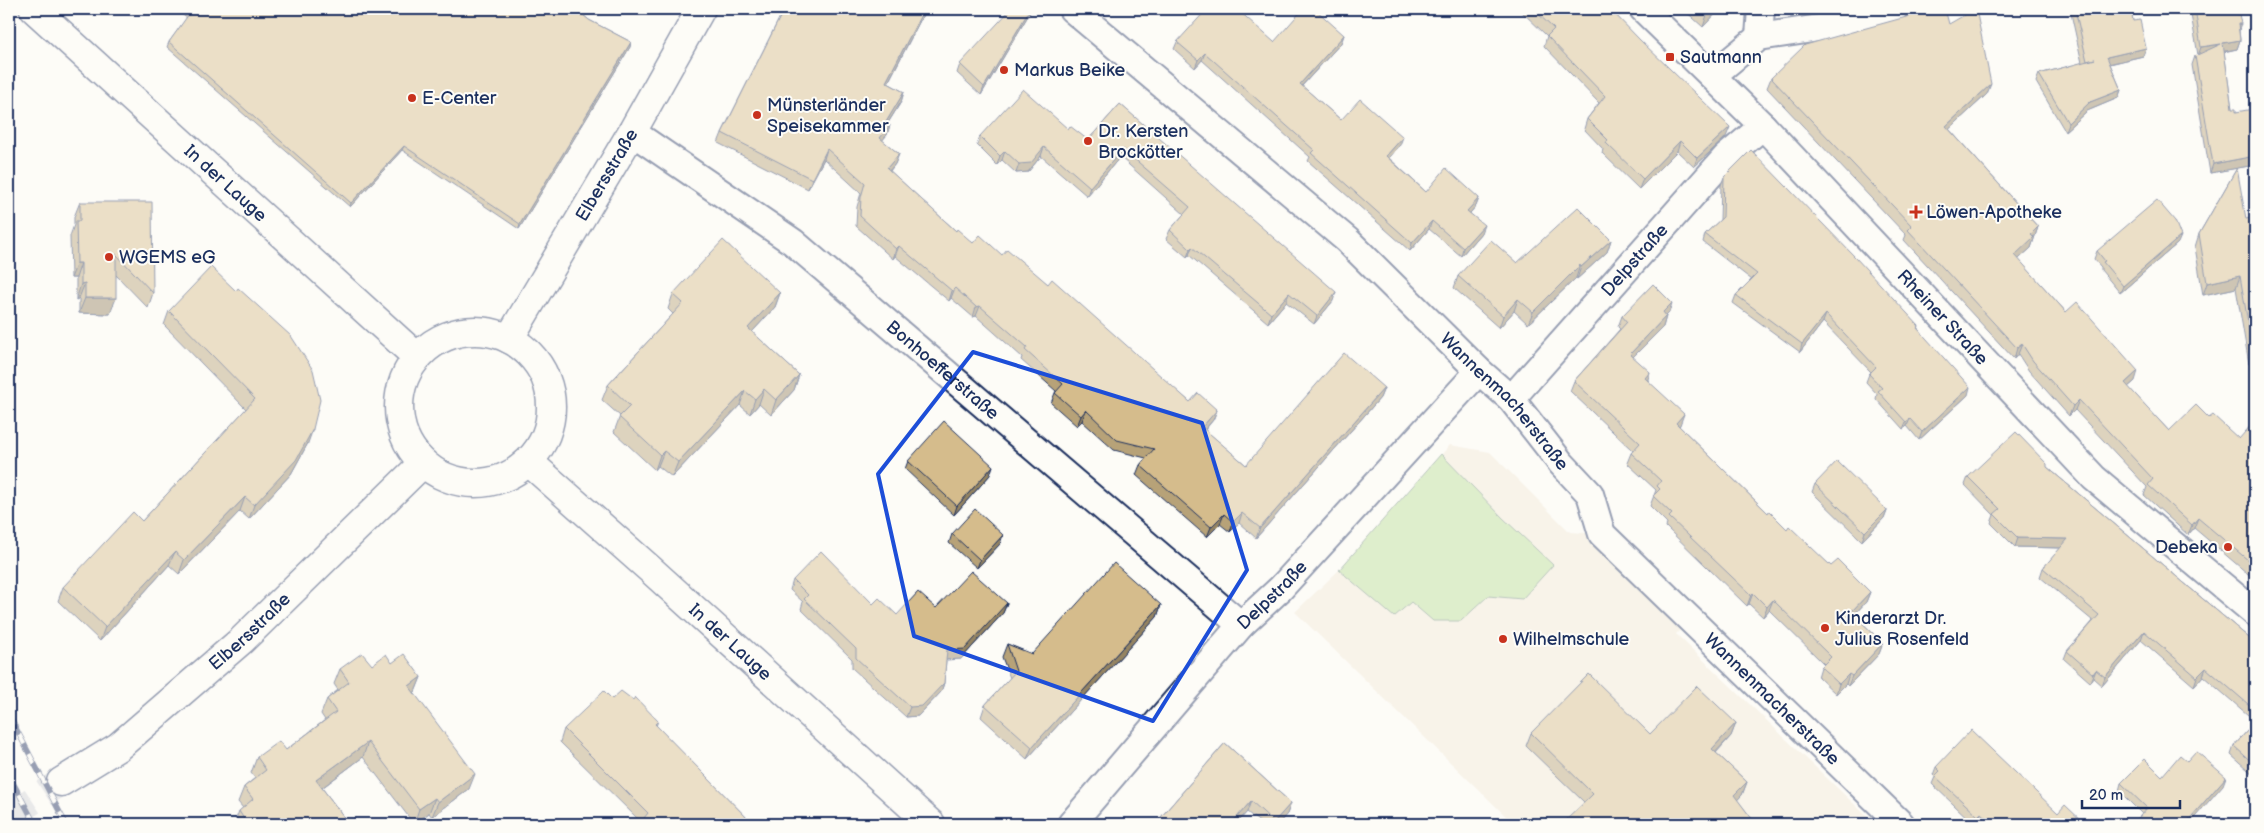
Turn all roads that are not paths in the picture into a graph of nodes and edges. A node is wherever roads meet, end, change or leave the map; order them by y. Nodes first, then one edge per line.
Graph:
1 (34, 9) edge
2 (701, 9) edge
3 (1072, 9) edge
4 (1643, 9) edge
5 (1761, 9) edge
6 (1894, 9) edge
7 (1759, 37) junction
8 (1712, 76) junction
9 (1763, 126) junction
10 (632, 132) junction
11 (509, 339) junction
12 (417, 357) junction
13 (1479, 371) junction
14 (1511, 399) junction
15 (529, 462) junction
16 (423, 463) junction
17 (2255, 613) edge
18 (1241, 625) junction
19 (61, 782) tunnel mouth
20 (931, 824) edge
21 (1071, 824) edge
22 (1901, 824) edge

1 - 12 main road, In der Lauge
2 - 10 main road, Elbersstraße
3 - 13 street, Wannenmacherstraße
4 - 8 street, Rheiner Straße
5 - 7 street
6 - 7 street
7 - 8 street
8 - 9 street, Rheiner Straße
9 - 14 street, Delpstraße
9 - 17 street, Rheiner Straße
10 - 11 main road, Elbersstraße
10 - 18 street, Bonhoefferstraße
11 - 12 main road
11 - 15 main road
12 - 16 main road
13 - 14 street, Wannenmacherstraße
13 - 18 street, Delpstraße
14 - 22 street, Wannenmacherstraße
15 - 16 main road
15 - 20 main road, In der Lauge
16 - 19 main road, Elbersstraße
18 - 21 street, Delpstraße

